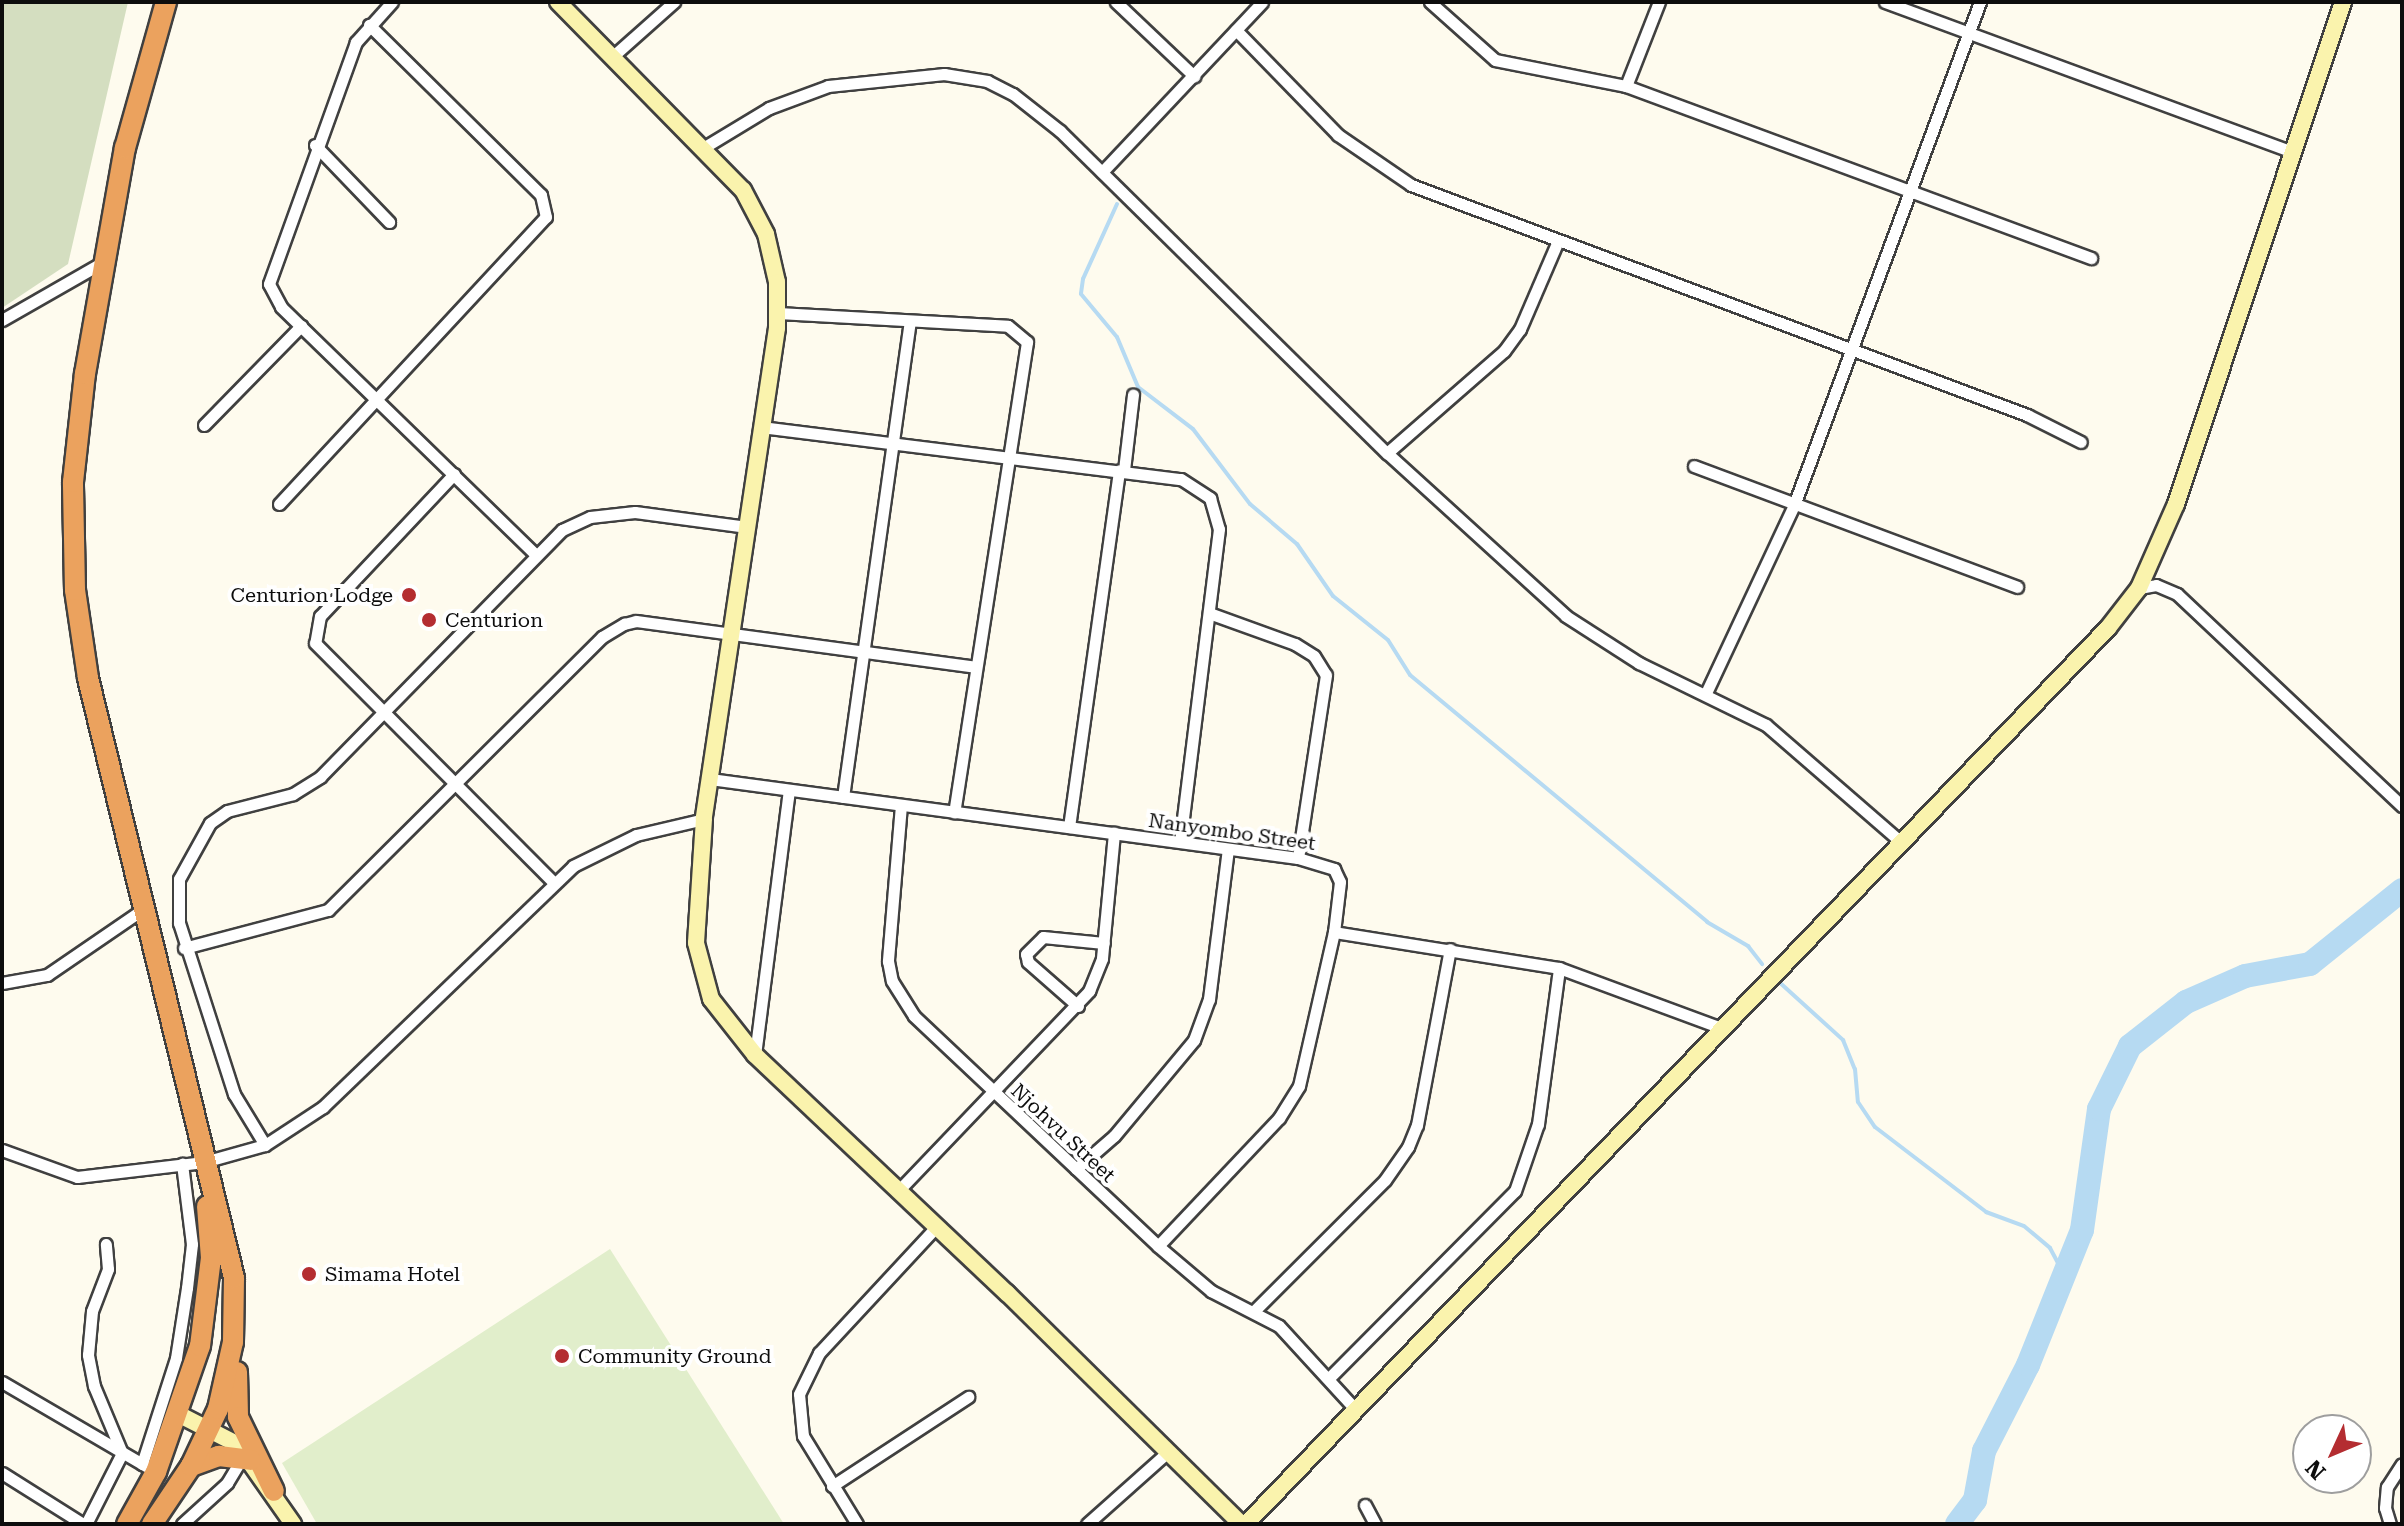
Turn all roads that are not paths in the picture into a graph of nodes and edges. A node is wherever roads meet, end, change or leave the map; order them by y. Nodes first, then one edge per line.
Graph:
1 (166, 2) edge
2 (392, 2) edge
3 (558, 2) edge
4 (674, 2) edge
5 (1116, 2) edge
6 (1262, 2) edge
7 (1430, 2) edge
8 (1659, 2) edge
9 (1885, 2) edge
10 (1980, 2) edge
11 (2343, 2) edge
12 (369, 25) junction
13 (1236, 30) junction
14 (1968, 33) junction
15 (612, 57) junction
16 (1194, 76) junction
17 (1626, 86) junction
18 (315, 145) junction
19 (703, 148) junction
20 (2293, 152) junction
21 (1102, 172) junction
22 (1911, 191) junction
23 (389, 222) dead end
24 (1557, 243) junction
25 (2091, 258) dead end
26 (106, 261) junction
27 (778, 313) junction
28 (2, 320) edge
29 (910, 322) junction
30 (301, 326) junction
31 (1852, 348) junction
32 (1133, 395) dead end
33 (378, 398) junction
34 (204, 425) dead end
35 (761, 427) junction
36 (2081, 442) dead end
37 (893, 443) junction
38 (1387, 453) junction
39 (1007, 455) junction
40 (1694, 466) dead end
41 (1121, 470) junction
42 (454, 474) junction
43 (279, 504) dead end
44 (1794, 505) junction
45 (747, 527) junction
46 (534, 553) junction
47 (2017, 587) dead end
48 (2139, 588) junction
49 (1209, 613) junction
50 (734, 635) junction
51 (861, 653) junction
52 (975, 667) junction
53 (1706, 693) junction
54 (384, 711) junction
55 (710, 779) junction
56 (460, 783) junction
57 (789, 790) junction
58 (843, 797) junction
59 (901, 805) junction
60 (2402, 806) edge
61 (954, 812) junction
62 (704, 819) junction
63 (1069, 827) junction
64 (1114, 833) junction
65 (1180, 842) junction
66 (1901, 842) junction
67 (1228, 849) junction
68 (1298, 858) junction
69 (553, 882) junction
70 (145, 908) junction
71 (1334, 932) junction
72 (1104, 943) junction
73 (184, 948) junction
74 (1450, 949) junction
75 (1559, 968) junction
76 (2, 983) edge
77 (1078, 1006) junction
78 (1721, 1028) junction
79 (755, 1055) junction
80 (995, 1094) junction
81 (265, 1145) junction
82 (2, 1150) edge
83 (182, 1164) junction
84 (205, 1166) junction
85 (1076, 1169) junction
86 (898, 1191) junction
87 (936, 1227) junction
88 (106, 1244) dead end
89 (1158, 1246) junction
90 (235, 1301) junction
91 (1256, 1309) junction
92 (1330, 1377) junction
93 (2, 1382) edge
94 (968, 1397) dead end
95 (1356, 1410) junction
96 (180, 1415) junction
97 (211, 1427) junction
98 (1169, 1451) junction
99 (122, 1453) junction
100 (246, 1459) junction
101 (2402, 1464) edge
102 (191, 1466) junction
103 (149, 1468) junction
104 (2, 1473) edge
105 (832, 1486) junction
106 (274, 1491) junction
107 (1365, 1505) dead end
108 (85, 1524) edge
109 (127, 1524) edge
110 (152, 1524) edge
111 (182, 1524) edge
112 (293, 1524) edge
113 (857, 1524) edge
114 (1087, 1524) edge
115 (1244, 1524) edge
116 (1375, 1524) edge
117 (2390, 1524) edge

1 - 26 highway
2 - 12 street
3 - 15 street
4 - 15 street
5 - 16 street
6 - 13 street
7 - 17 street
8 - 17 street
9 - 14 street
10 - 14 street
11 - 20 street
12 - 18 street
12 - 33 street
13 - 16 street
13 - 24 street
14 - 20 street
14 - 22 street
15 - 19 street
16 - 21 street
17 - 22 street
18 - 23 street
18 - 30 street
19 - 21 street
19 - 27 street
20 - 48 street
21 - 38 street
22 - 25 street
22 - 31 street
24 - 31 street
24 - 38 street
26 - 28 street
26 - 70 highway
27 - 29 street
27 - 35 street
29 - 37 street
29 - 39 street
30 - 33 street
30 - 34 street
31 - 36 street
31 - 44 street
32 - 41 street
33 - 42 street
33 - 43 street
35 - 37 street
35 - 45 street
37 - 39 street
37 - 51 street
38 - 53 street
39 - 41 street
39 - 52 street
40 - 44 street
41 - 49 street
41 - 63 street
42 - 46 street
42 - 54 street
44 - 47 street
44 - 53 street
45 - 46 street
45 - 50 street
46 - 54 street
48 - 60 street
48 - 66 street
49 - 65 street
49 - 68 street
50 - 51 street
50 - 55 street
50 - 56 street
51 - 52 street
51 - 58 street
52 - 61 street
53 - 66 street
54 - 56 street
54 - 73 street
55 - 57 street, Nanyombo Street
55 - 62 street
56 - 69 street
56 - 73 street
57 - 58 street, Nanyombo Street
57 - 79 street
58 - 59 street, Nanyombo Street
59 - 61 street, Nanyombo Street
59 - 80 street, Njohvu Street
61 - 63 street, Nanyombo Street
62 - 69 street
62 - 79 street
63 - 64 street, Nanyombo Street
64 - 65 street, Nanyombo Street
64 - 72 street
65 - 67 street, Nanyombo Street
66 - 78 street
67 - 68 street, Nanyombo Street
67 - 85 street
68 - 71 street, Nanyombo Street
69 - 81 street
70 - 76 street
70 - 84 highway
71 - 74 street
71 - 89 street
72 - 77 street
72 - 77 street
73 - 81 street
74 - 75 street
74 - 91 street
75 - 78 street
75 - 92 street
77 - 80 street
78 - 95 street
79 - 86 street
80 - 85 street, Njohvu Street
80 - 86 street
81 - 84 street
82 - 83 street
83 - 84 street
83 - 103 street
84 - 90 highway
84 - 96 highway
85 - 89 street, Njohvu Street
86 - 87 street
87 - 98 street
87 - 105 street
88 - 99 street
89 - 91 street, Njohvu Street
90 - 97 highway
90 - 106 highway
91 - 92 street, Njohvu Street
92 - 95 street, Njohvu Street
93 - 99 street
94 - 105 street
95 - 115 street
96 - 97 street
96 - 103 highway
97 - 100 street
97 - 102 highway
98 - 114 street
98 - 115 street
99 - 103 street
99 - 108 street
100 - 102 highway
100 - 106 street
100 - 111 street
101 - 117 street
102 - 110 highway
103 - 109 highway
104 - 108 street
105 - 113 street
106 - 112 street
107 - 116 street

